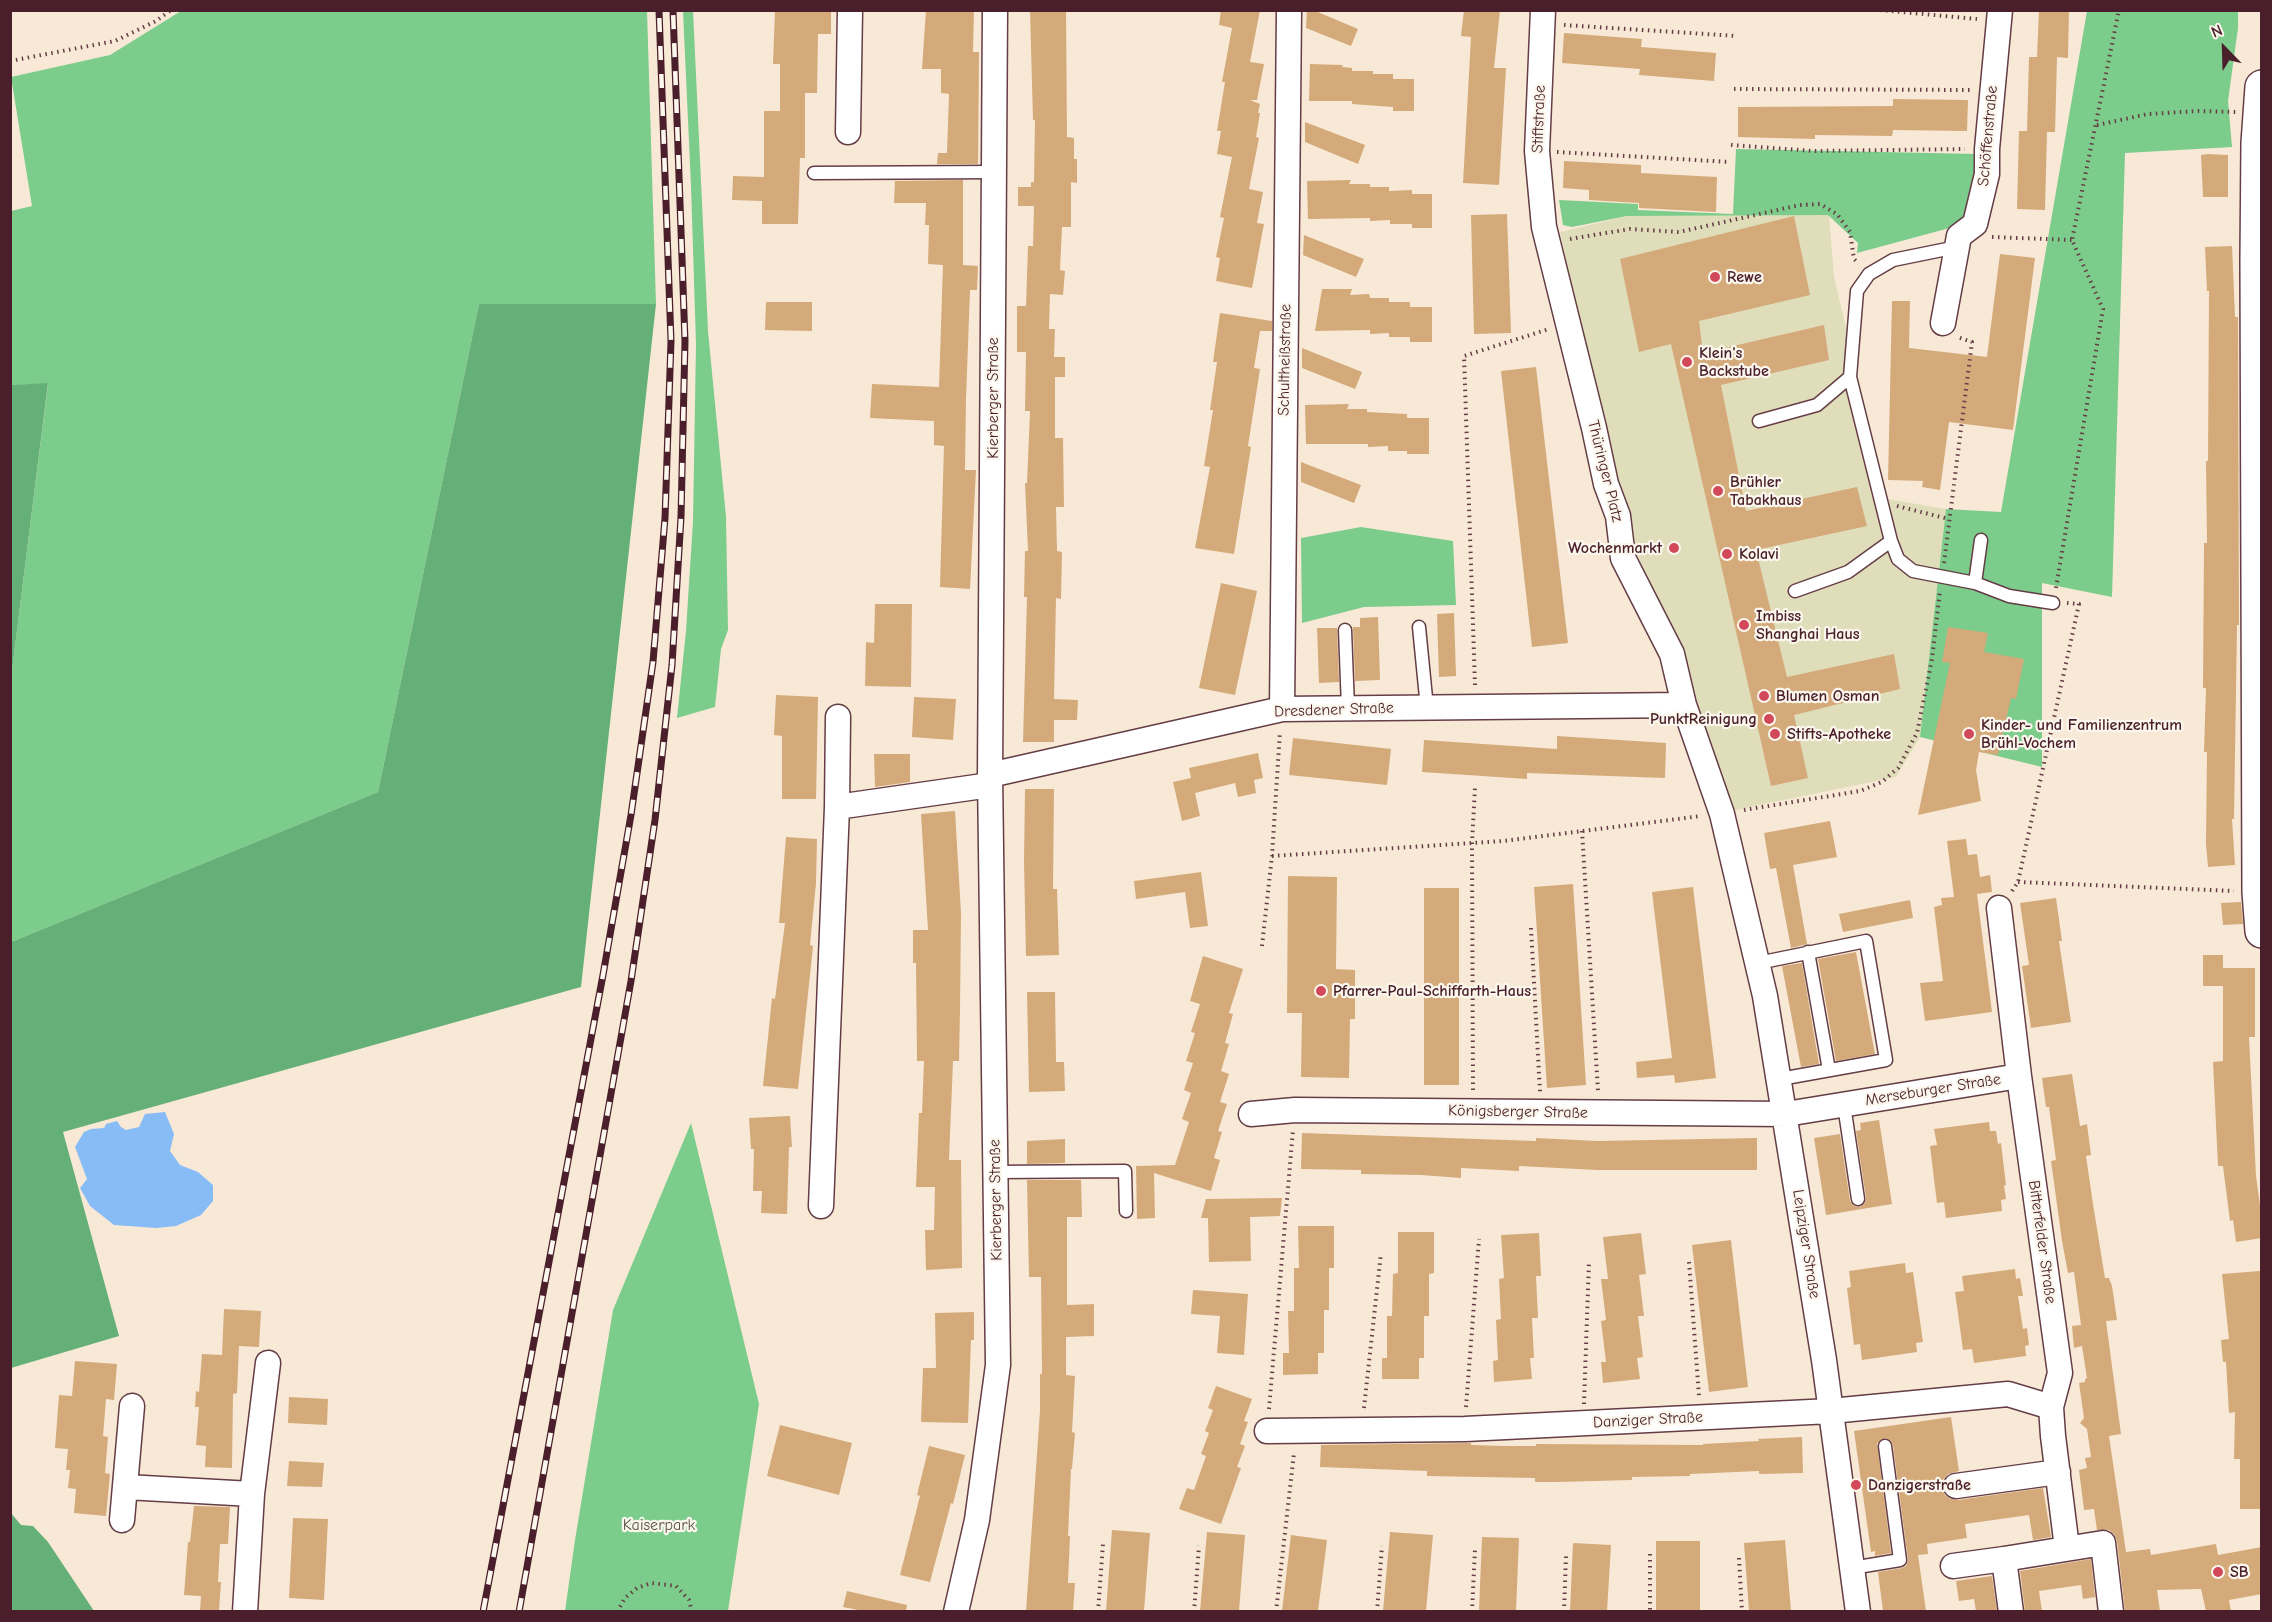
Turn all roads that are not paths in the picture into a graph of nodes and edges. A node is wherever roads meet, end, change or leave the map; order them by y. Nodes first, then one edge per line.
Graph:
1 (850, 10) edge
2 (995, 10) edge
3 (1289, 10) edge
4 (1999, 16) edge
5 (1543, 17) edge
6 (2261, 100) edge
7 (848, 132) dead end
8 (995, 172) junction
9 (814, 173) dead end
10 (1546, 235) joint
11 (1958, 242) junction
12 (2259, 259) edge
13 (1943, 323) road end
14 (1850, 378) junction
15 (1759, 421) dead end
16 (1982, 540) dead end
17 (1891, 541) junction
18 (1975, 583) junction
19 (1795, 591) dead end
20 (2053, 603) road end
21 (1419, 627) dead end
22 (1345, 630) dead end
23 (1684, 705) junction
24 (1348, 708) junction
25 (1427, 708) junction
26 (1282, 709) junction
27 (838, 717) dead end
28 (990, 780) junction
29 (837, 807) junction
30 (2260, 845) edge
31 (1739, 879) joint
32 (2000, 908) road end
33 (2262, 931) edge
34 (1808, 952) junction
35 (1758, 963) junction
36 (1829, 1070) junction
37 (2019, 1076) junction
38 (1780, 1079) junction
39 (1844, 1105) junction
40 (1251, 1114) dead end
41 (1786, 1114) junction
42 (996, 1172) junction
43 (1858, 1199) dead end
44 (821, 1206) dead end
45 (1126, 1211) dead end
46 (268, 1363) dead end
47 (132, 1406) dead end
48 (2051, 1407) junction
49 (1831, 1411) junction
50 (1267, 1431) road end
51 (1885, 1446) dead end
52 (2058, 1472) junction
53 (1956, 1486) dead end
54 (126, 1487) junction
55 (252, 1494) junction
56 (122, 1520) dead end
57 (2067, 1548) junction
58 (2004, 1559) junction
59 (1953, 1566) dead end
60 (1852, 1568) junction
61 (245, 1611) edge
62 (956, 1611) edge
63 (1858, 1611) edge
64 (2011, 1611) edge
65 (2111, 1611) edge

1 - 7 street
2 - 8 street, Kierberger Straße
3 - 26 street, Schultheißstraße
4 - 11 street, Schöffenstraße
5 - 10 street, Stiftstraße
6 - 12 main road
8 - 9 lane
8 - 28 street, Kierberger Straße
10 - 23 street, Thüringer Platz
11 - 13 street, Schöffenstraße
11 - 14 lane
12 - 30 main road
14 - 15 lane
14 - 17 lane
16 - 18 lane
17 - 18 lane
17 - 19 lane
18 - 20 lane
21 - 25 lane
22 - 24 lane
23 - 25 street, Dresdener Straße
23 - 31 street, Thüringer Platz
24 - 25 street, Dresdener Straße
24 - 26 street, Dresdener Straße
26 - 28 street, Dresdener Straße
27 - 29 street
28 - 29 street
28 - 42 street, Kierberger Straße
29 - 44 street
30 - 33 main road
31 - 35 street, Leipziger Straße
32 - 37 street, Merseburger Straße
34 - 35 lane
34 - 36 lane
34 - 36 lane
35 - 38 street, Leipziger Straße
36 - 38 lane
37 - 39 street, Merseburger Straße
37 - 48 street, Bitterfelder Straße
38 - 41 street, Leipziger Straße
39 - 41 street, Merseburger Straße
39 - 43 lane
40 - 41 street, Königsberger Straße
41 - 49 street, Leipziger Straße
42 - 45 lane
42 - 62 street, Kierberger Straße
46 - 55 street
47 - 54 street
48 - 49 street
48 - 52 street, Bitterfelder Straße
49 - 50 street, Danziger Straße
49 - 60 street, Leipziger Straße
51 - 60 lane
52 - 53 street
52 - 57 street, Bitterfelder Straße
54 - 55 street
54 - 56 street
55 - 61 street
57 - 58 street
57 - 65 street
58 - 59 street
58 - 64 street
60 - 63 street, Leipziger Straße

